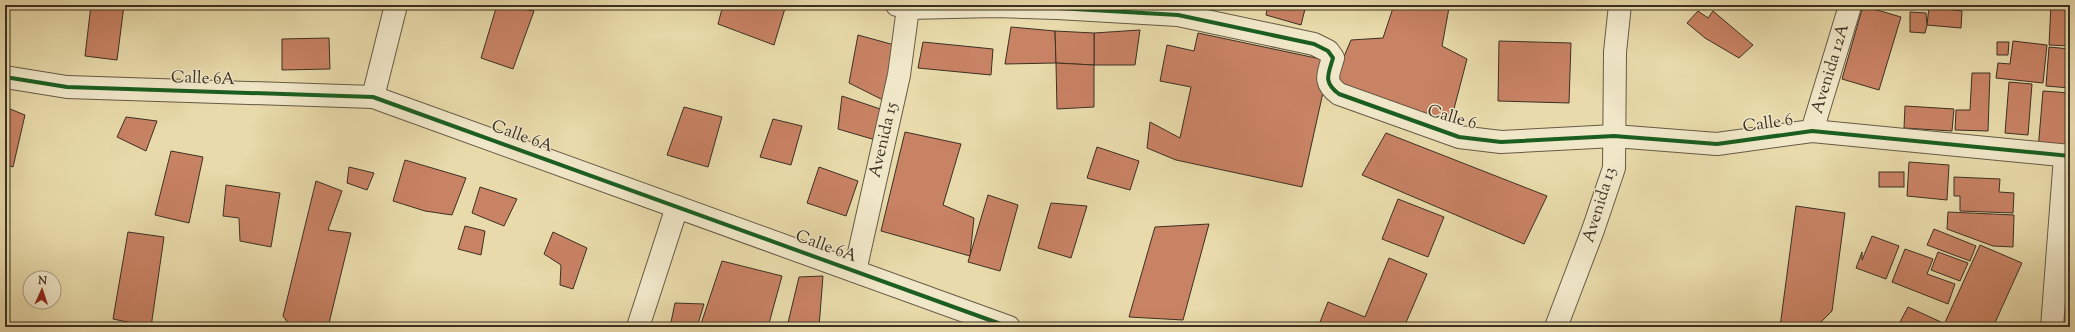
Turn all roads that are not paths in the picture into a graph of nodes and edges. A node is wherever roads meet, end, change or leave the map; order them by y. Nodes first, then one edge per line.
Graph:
1 (396, 5) edge
2 (1620, 5) edge
3 (996, 6) edge
4 (1850, 6) dead end
5 (902, 7) edge
6 (5, 77) edge
7 (373, 97) junction
8 (1812, 132) junction
9 (1614, 136) junction
10 (2067, 157) edge
11 (677, 207) junction
12 (855, 272) junction
13 (638, 327) edge
14 (1009, 327) edge
15 (1556, 327) edge
16 (2052, 327) edge

1 - 7 street
2 - 9 street, Avenida 13
3 - 5 street, Calle 6
3 - 9 street, Calle 6
4 - 8 street, Avenida 12A
5 - 12 street, Avenida 15
6 - 7 street, Calle 6A
7 - 11 street, Calle 6A
8 - 9 street, Calle 6
8 - 10 street, Calle 6
9 - 15 street, Avenida 13
10 - 16 street
11 - 12 street, Calle 6A
11 - 13 street
12 - 14 street, Calle 6A

